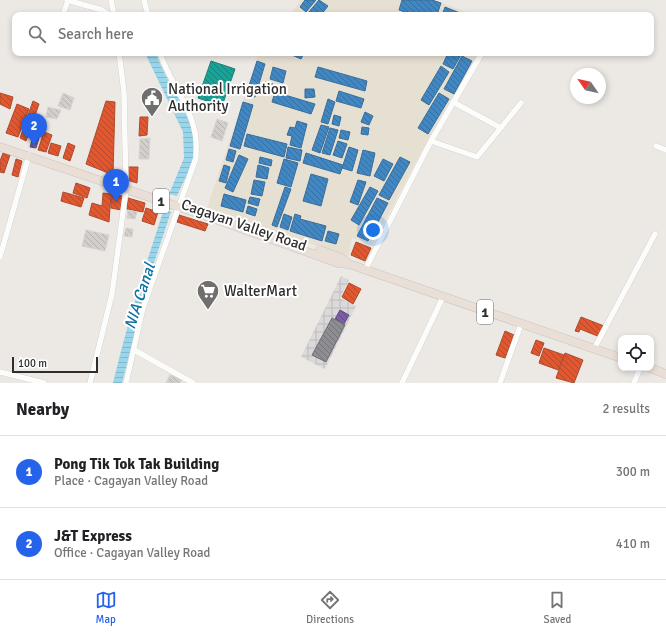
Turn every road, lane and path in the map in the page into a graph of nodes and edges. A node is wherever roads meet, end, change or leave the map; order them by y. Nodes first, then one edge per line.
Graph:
1 (67, 0) edge
2 (111, 0) edge
3 (144, 0) edge
4 (64, 12) edge
5 (105, 12) edge
6 (113, 12) edge
7 (147, 12) edge
8 (119, 56) edge
9 (161, 56) edge
10 (480, 56) edge
11 (453, 102) junction
12 (521, 103) dead end
13 (501, 128) junction
14 (0, 141) edge
15 (431, 141) junction
16 (656, 146) dead end
17 (0, 147) edge
18 (666, 150) edge
19 (29, 156) junction
20 (126, 187) junction
21 (178, 205) junction
22 (655, 234) dead end
23 (0, 257) edge
24 (365, 270) junction
25 (443, 297) junction
26 (521, 324) junction
27 (594, 349) junction
28 (134, 350) junction
29 (618, 357) edge
30 (654, 370) edge
31 (639, 371) edge
32 (0, 372) edge
33 (666, 374) edge
34 (21, 377) junction
35 (19, 383) edge
36 (44, 383) edge
37 (90, 383) edge
38 (126, 383) edge
39 (193, 383) edge
40 (402, 383) edge
41 (500, 383) edge
42 (634, 383) edge

1 - 4 street
1 - 5 street
2 - 6 street
3 - 7 street
8 - 20 street
9 - 21 street
10 - 11 street
11 - 13 street
11 - 15 street
12 - 13 street
13 - 15 street
14 - 20 highway, Cagayan Valley Road / 1
15 - 24 street
16 - 18 street
17 - 19 highway, Cagayan Valley Road / 1
19 - 20 highway, Cagayan Valley Road / 1
19 - 23 street
20 - 21 highway, Cagayan Valley Road / 1
20 - 37 street
21 - 24 highway, Cagayan Valley Road / 1
21 - 28 street
22 - 27 street
24 - 25 highway, Cagayan Valley Road / 1
25 - 26 highway, Cagayan Valley Road / 1
25 - 40 street
26 - 27 highway, Cagayan Valley Road / 1
26 - 41 street
27 - 29 highway, Cagayan Valley Road / 1
28 - 38 street
28 - 39 street
30 - 33 highway
31 - 42 street
32 - 34 street
34 - 35 street
34 - 36 street

